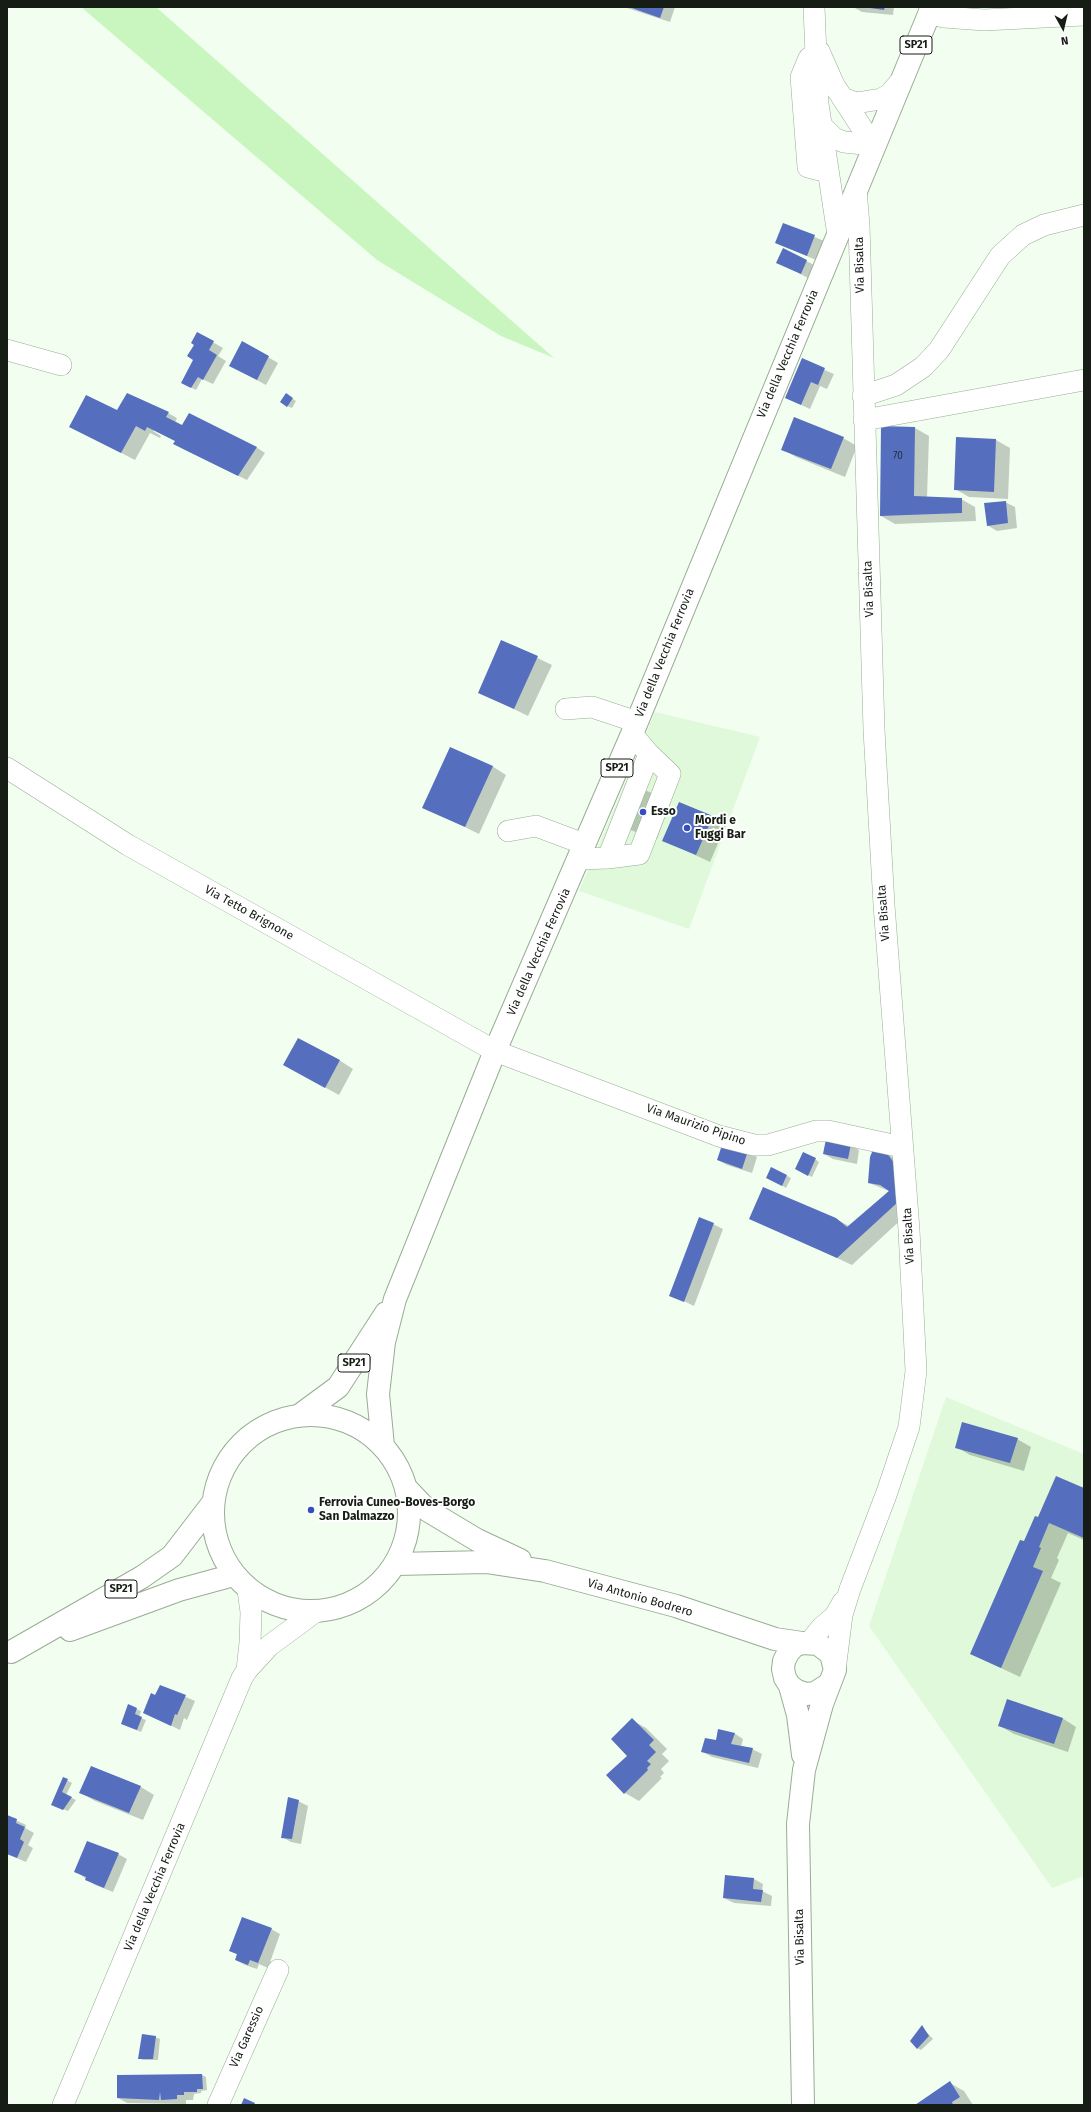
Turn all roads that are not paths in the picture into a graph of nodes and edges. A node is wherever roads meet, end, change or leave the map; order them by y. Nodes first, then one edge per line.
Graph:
1 (814, 7) edge
2 (931, 10) edge
3 (1084, 15) edge
4 (816, 43) junction
5 (899, 82) junction
6 (843, 98) junction
7 (821, 125) junction
8 (873, 146) junction
9 (828, 172) junction
10 (856, 190) junction
11 (1084, 215) edge
12 (838, 236) junction
13 (7, 350) edge
14 (61, 365) dead end
15 (1084, 380) edge
16 (863, 396) junction
17 (864, 420) junction
18 (566, 709) dead end
19 (634, 728) junction
20 (649, 754) junction
21 (7, 768) edge
22 (508, 831) dead end
23 (582, 851) junction
24 (608, 858) junction
25 (495, 1051) junction
26 (902, 1148) junction
27 (395, 1299) junction
28 (300, 1415) junction
29 (383, 1446) junction
30 (407, 1489) junction
31 (212, 1504) junction
32 (396, 1564) junction
33 (545, 1571) junction
34 (241, 1583) junction
35 (850, 1589) junction
36 (314, 1612) junction
37 (735, 1627) junction
38 (806, 1642) junction
39 (9, 1653) edge
40 (247, 1670) junction
41 (832, 1677) junction
42 (787, 1682) junction
43 (804, 1770) junction
44 (278, 1970) dead end
45 (63, 2105) edge
46 (218, 2105) edge
47 (803, 2105) edge

1 - 4 street, Via Bisalta
2 - 3 street
2 - 5 main road, Via della Vecchia Ferrovia / SP21
4 - 6 street, Via Bisalta
4 - 7 street, Via Bisalta
4 - 9 street
5 - 6 street
5 - 8 main road, Via della Vecchia Ferrovia / SP21
6 - 8 street, Via Bisalta
7 - 8 street
7 - 9 street, Via Bisalta
8 - 10 main road, Via della Vecchia Ferrovia / SP21
9 - 12 street, Via Bisalta
10 - 12 main road, Via della Vecchia Ferrovia / SP21
10 - 16 street, Via Bisalta
11 - 16 street
12 - 19 main road, Via della Vecchia Ferrovia / SP21
13 - 14 street
15 - 17 street
16 - 17 street, Via Bisalta
17 - 26 street, Via Bisalta
18 - 19 street
19 - 20 street
19 - 23 main road, Via della Vecchia Ferrovia / SP21
20 - 24 street
20 - 24 street
21 - 25 street, Via Tetto Brignone
22 - 23 street
23 - 24 street
23 - 25 main road, Via della Vecchia Ferrovia / SP21
25 - 26 street, Via Maurizio Pipino
25 - 27 main road, Via della Vecchia Ferrovia / SP21
26 - 35 street, Via Bisalta
27 - 28 main road, Via della Vecchia Ferrovia / SP21
27 - 29 main road, Via della Vecchia Ferrovia / SP21
28 - 29 main road
28 - 31 main road
29 - 30 main road
30 - 32 main road
30 - 33 main road, Via Antonio Bodrero
31 - 34 main road
31 - 39 main road, SP21
32 - 33 main road, Via Antonio Bodrero
32 - 36 main road
33 - 37 main road, Via Antonio Bodrero
34 - 36 main road
34 - 39 main road, SP21
34 - 40 street, Via della Vecchia Ferrovia
35 - 38 street, Via Bisalta
35 - 41 street, Via Bisalta
36 - 40 street, Via della Vecchia Ferrovia
37 - 38 main road, Via Antonio Bodrero
37 - 42 main road, Via Antonio Bodrero
38 - 41 main road
38 - 42 main road, Via Bisalta
40 - 45 street, Via della Vecchia Ferrovia
41 - 42 main road
41 - 43 main road, Via Bisalta
42 - 43 main road, Via Bisalta
43 - 47 main road, Via Bisalta
44 - 46 street, Via Garessio

